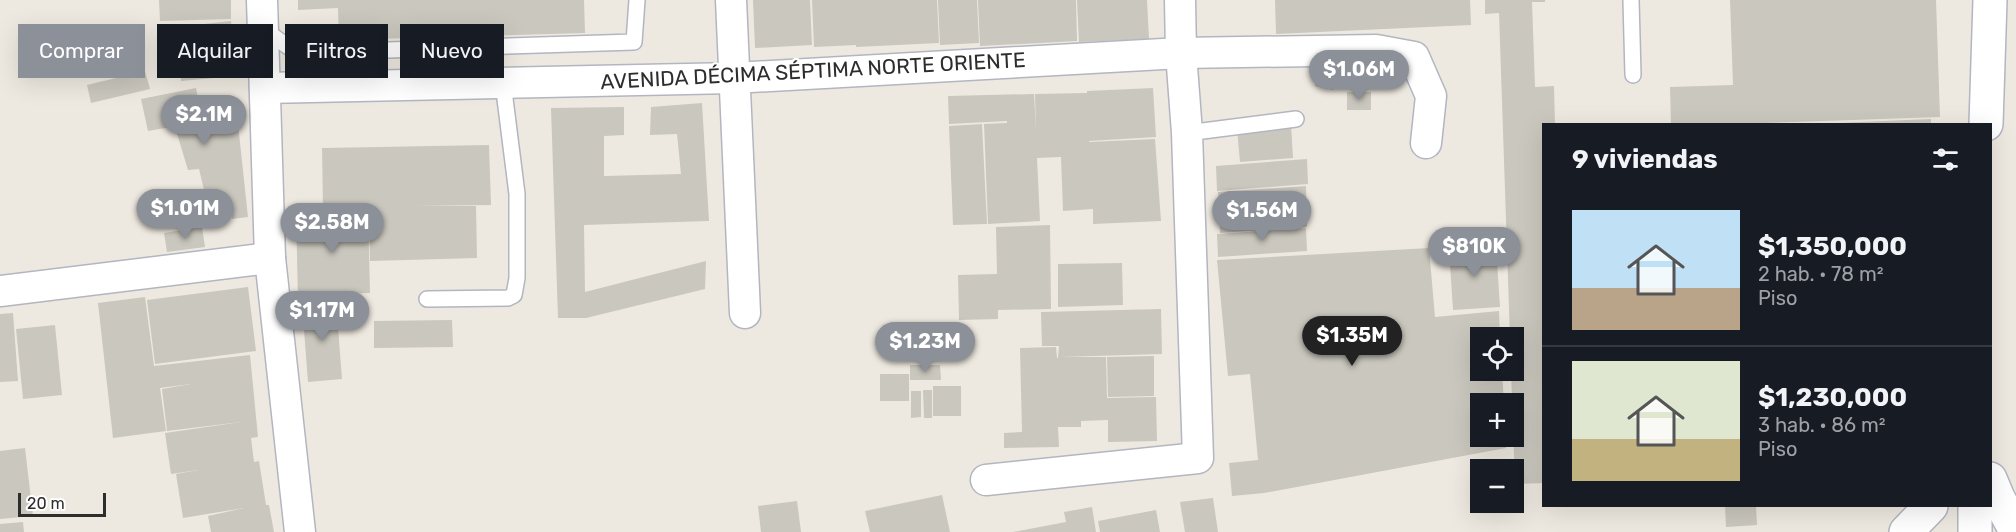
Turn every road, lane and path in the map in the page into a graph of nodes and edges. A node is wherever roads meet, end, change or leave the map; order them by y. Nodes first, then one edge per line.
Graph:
1 (637, 0) edge
2 (731, 0) edge
3 (1180, 0) edge
4 (1631, 0) edge
5 (1990, 0) edge
6 (262, 14) edge
7 (1181, 53) junction
8 (1633, 75) dead end
9 (734, 78) junction
10 (503, 83) junction
11 (265, 88) junction
12 (1296, 119) dead end
13 (1986, 123) edge
14 (1187, 132) junction
15 (1426, 143) dead end
16 (270, 258) junction
17 (0, 291) edge
18 (427, 299) dead end
19 (745, 313) dead end
20 (986, 480) dead end
21 (1992, 483) edge
22 (1930, 507) edge
23 (1975, 507) edge
24 (2016, 531) edge
25 (300, 532) edge
26 (1906, 532) edge
27 (1975, 532) edge

1 - 6 lane
2 - 9 street
3 - 7 street
4 - 8 lane
5 - 13 main road
6 - 11 street
7 - 9 street, AVENIDA DÉCIMA SÉPTIMA NORTE ORIENTE
7 - 14 street
7 - 15 street, AVENIDA DÉCIMA SÉPTIMA NORTE ORIENTE
9 - 10 street, AVENIDA DÉCIMA SÉPTIMA NORTE ORIENTE
9 - 19 street
10 - 11 street, AVENIDA DÉCIMA SÉPTIMA NORTE ORIENTE
10 - 18 lane
11 - 16 street
12 - 14 lane
14 - 20 street
16 - 17 street
16 - 25 street
21 - 24 main road
22 - 26 main road
23 - 27 main road

